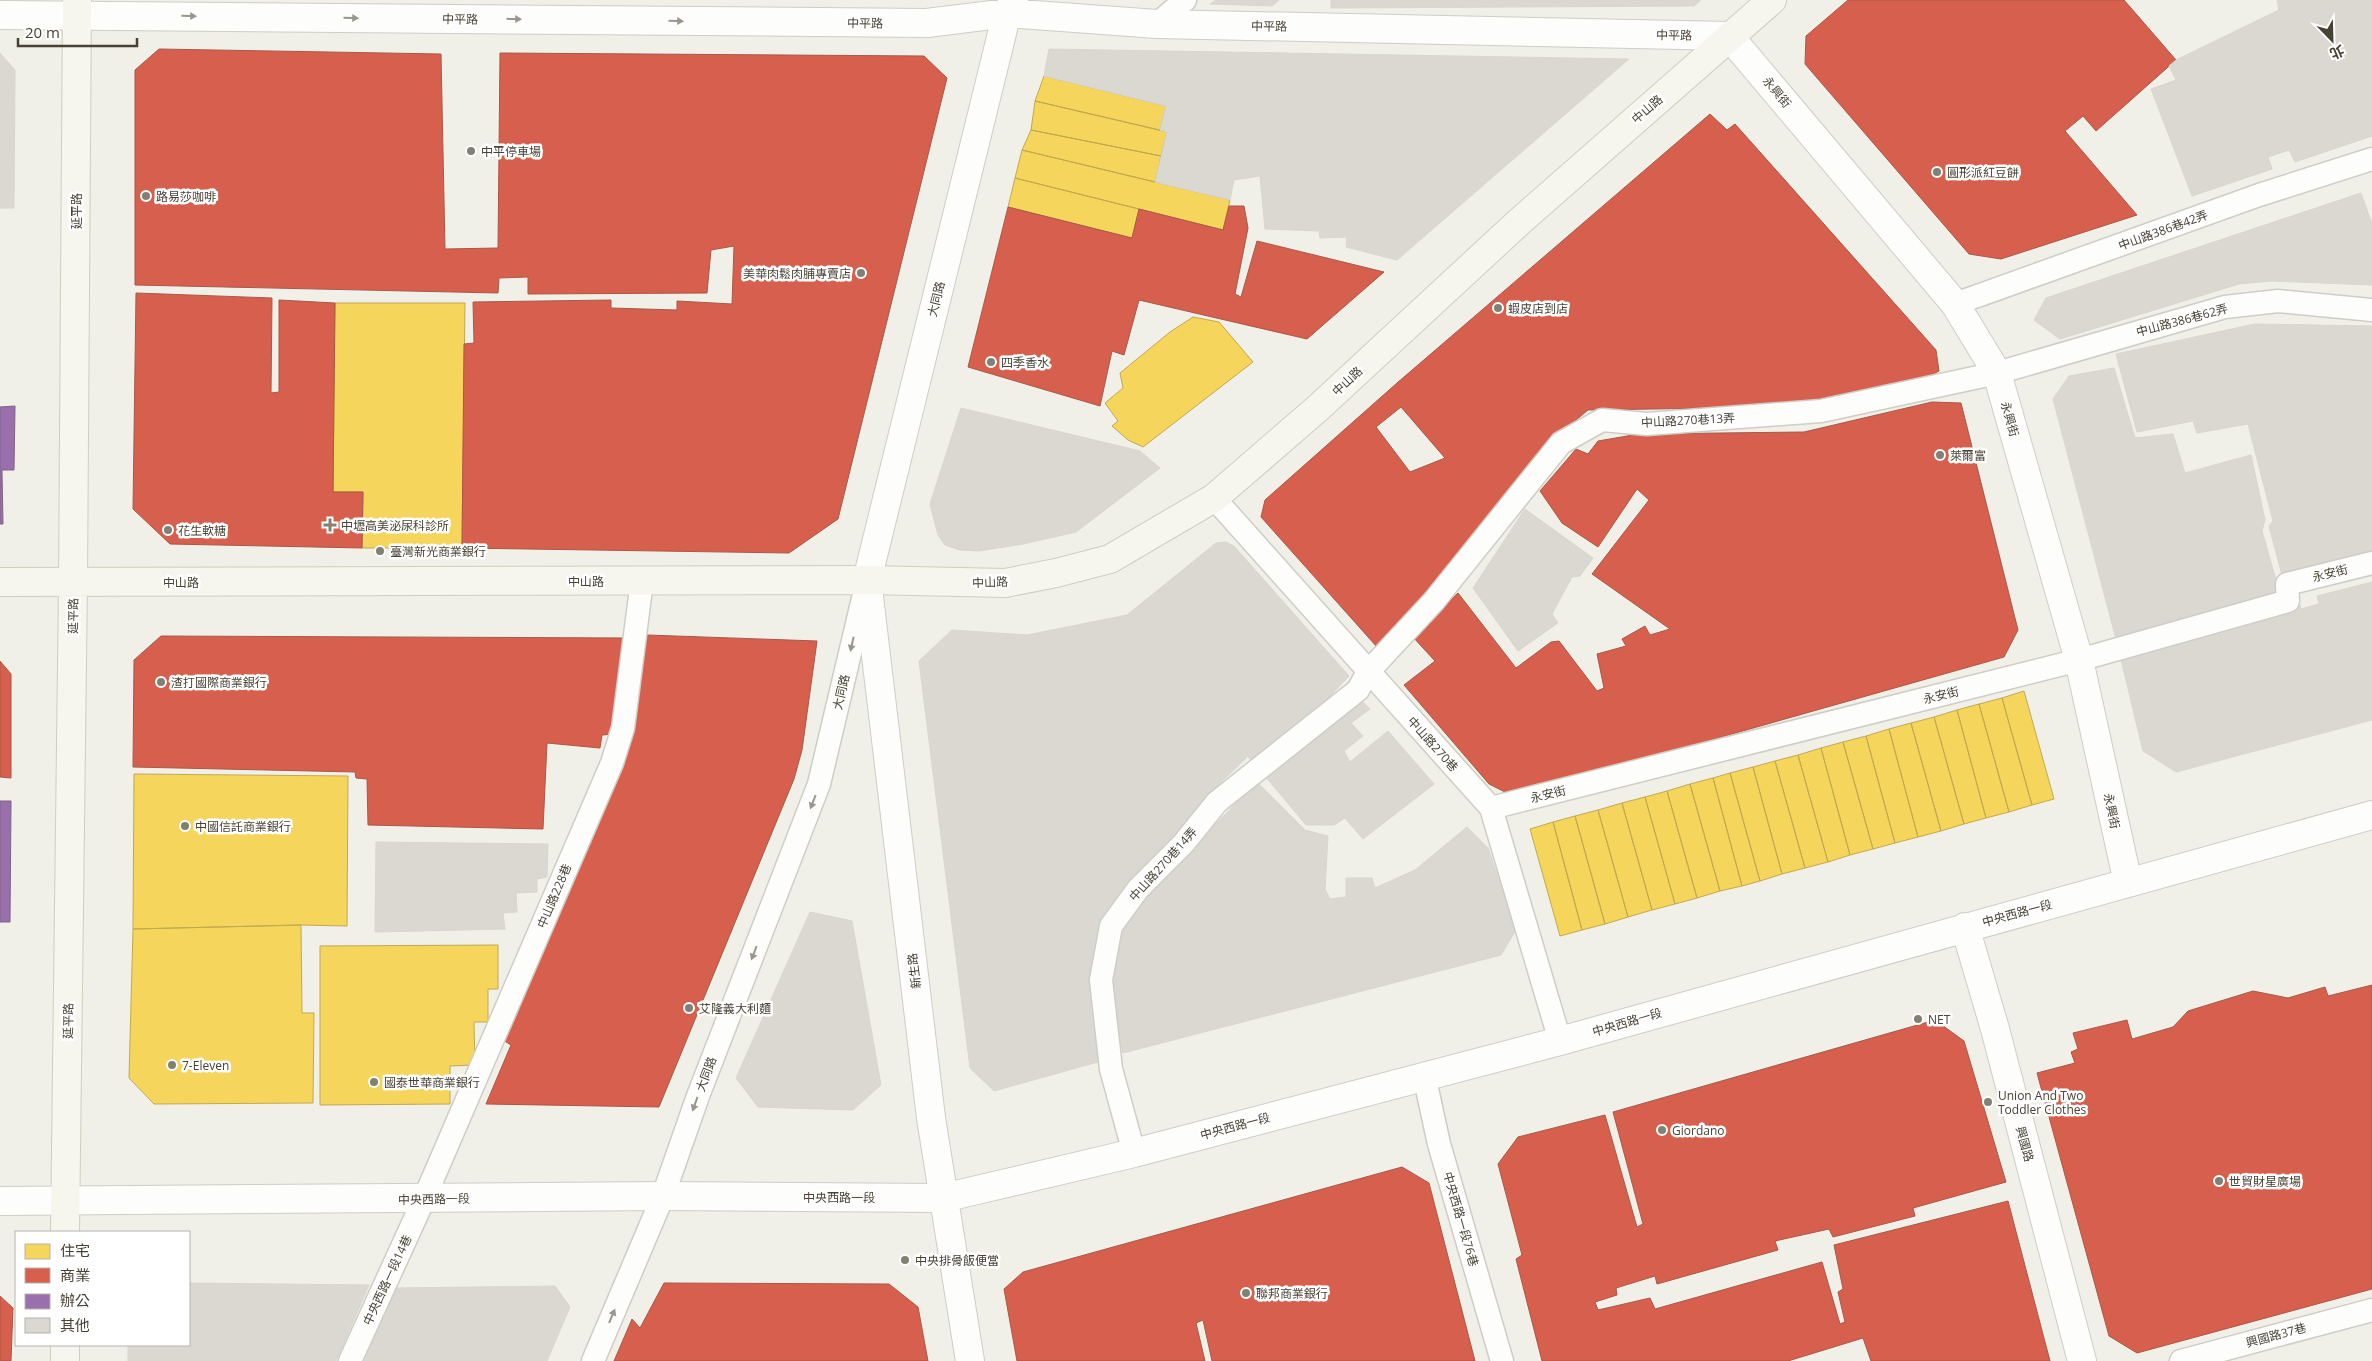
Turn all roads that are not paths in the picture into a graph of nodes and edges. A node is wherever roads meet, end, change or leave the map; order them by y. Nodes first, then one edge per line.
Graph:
1 (1185, 0) edge
2 (1772, 0) edge
3 (1011, 7) edge
4 (77, 8) edge
5 (0, 15) edge
6 (1158, 24) junction
7 (1729, 36) junction
8 (2372, 159) edge
9 (1955, 304) junction
10 (2372, 310) edge
11 (1997, 373) junction
12 (1214, 498) junction
13 (2372, 562) edge
14 (867, 580) junction
15 (642, 581) junction
16 (0, 582) edge
17 (73, 582) junction
18 (2079, 660) junction
19 (1368, 672) junction
20 (1491, 808) junction
21 (2372, 815) edge
22 (2128, 883) junction
23 (1965, 927) junction
24 (1560, 1041) junction
25 (1424, 1075) junction
26 (1134, 1153) junction
27 (663, 1196) junction
28 (943, 1198) junction
29 (424, 1200) junction
30 (0, 1201) edge
31 (65, 1202) junction
32 (65, 1231) edge
33 (2372, 1310) edge
34 (65, 1346) edge
35 (65, 1361) edge
36 (350, 1361) edge
37 (593, 1361) edge
38 (970, 1361) edge
39 (1502, 1361) edge
40 (2082, 1361) edge
41 (2181, 1361) edge

1 - 6 lane
2 - 7 main road, 中山路
4 -> 3 street, 中平路
3 - 6 street, 中平路
3 - 14 street, 大同路
4 - 5 street, 中平路
4 - 17 main road, 延平路
6 - 7 street, 中平路
7 - 9 street, 永興街
7 - 12 main road, 中山路
8 - 9 lane, 中山路386巷42弄
9 - 11 street, 永興街
10 - 11 lane, 中山路386巷62弄
11 - 18 street, 永興街
11 - 19 lane, 中山路270巷13弄
12 - 14 main road, 中山路
12 - 19 lane, 中山路270巷
13 - 18 lane, 永安街
14 - 15 main road, 中山路
14 -> 27 lane, 大同路
14 - 28 street, 新生路
15 - 17 main road, 中山路
15 - 29 lane, 中山路228巷
16 - 17 main road, 中山路
17 - 31 main road, 延平路
18 - 20 lane, 永安街
18 - 22 street, 永興街
19 - 20 lane, 中山路270巷
19 - 26 lane, 中山路270巷14弄
20 - 24 lane, 中山路270巷
21 - 22 street, 中央西路一段
22 - 23 street, 中央西路一段
23 - 24 street, 中央西路一段
23 - 40 street, 興國路
24 - 25 street, 中央西路一段
25 - 26 street, 中央西路一段
25 - 39 lane, 中央西路一段76巷
26 - 28 street, 中央西路一段
27 - 28 street, 中央西路一段
27 - 29 street, 中央西路一段
37 -> 27 lane, 大同路
28 - 38 street, 新生路
29 - 31 street, 中央西路一段
29 - 36 lane, 中央西路一段14巷
30 - 31 street, 中央西路一段
31 - 32 main road, 延平路
33 - 41 lane, 興國路37巷
34 - 35 main road

